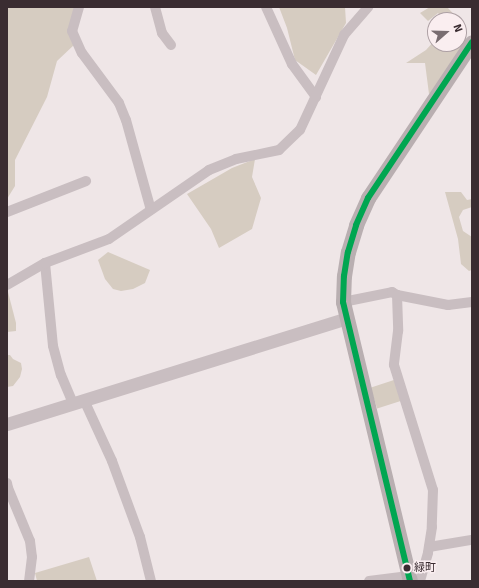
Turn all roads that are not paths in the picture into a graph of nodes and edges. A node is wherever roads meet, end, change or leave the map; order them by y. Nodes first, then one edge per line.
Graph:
1 (79, 7) edge
2 (155, 7) edge
3 (266, 7) edge
4 (368, 7) edge
5 (472, 42) edge
6 (171, 45) dead end
7 (316, 97) junction
8 (86, 181) dead end
9 (151, 210) junction
10 (7, 212) edge
11 (45, 263) junction
12 (7, 284) edge
13 (397, 295) junction
14 (344, 302) junction
15 (472, 302) edge
16 (347, 318) junction
17 (78, 402) junction
18 (7, 424) edge
19 (7, 483) edge
20 (471, 540) edge
21 (429, 547) junction
22 (413, 579) edge
23 (29, 581) edge
24 (151, 581) edge
25 (369, 581) edge

1 - 9 street
2 - 6 street
3 - 7 street
4 - 7 street
5 - 14 main road
7 - 9 street
8 - 10 street
9 - 11 street
11 - 12 street
11 - 17 street
13 - 14 street
13 - 15 street
13 - 21 street
14 - 16 main road
16 - 17 street
16 - 22 main road
17 - 18 street
17 - 24 street
19 - 23 street
20 - 21 street
21 - 22 street
22 - 25 street

